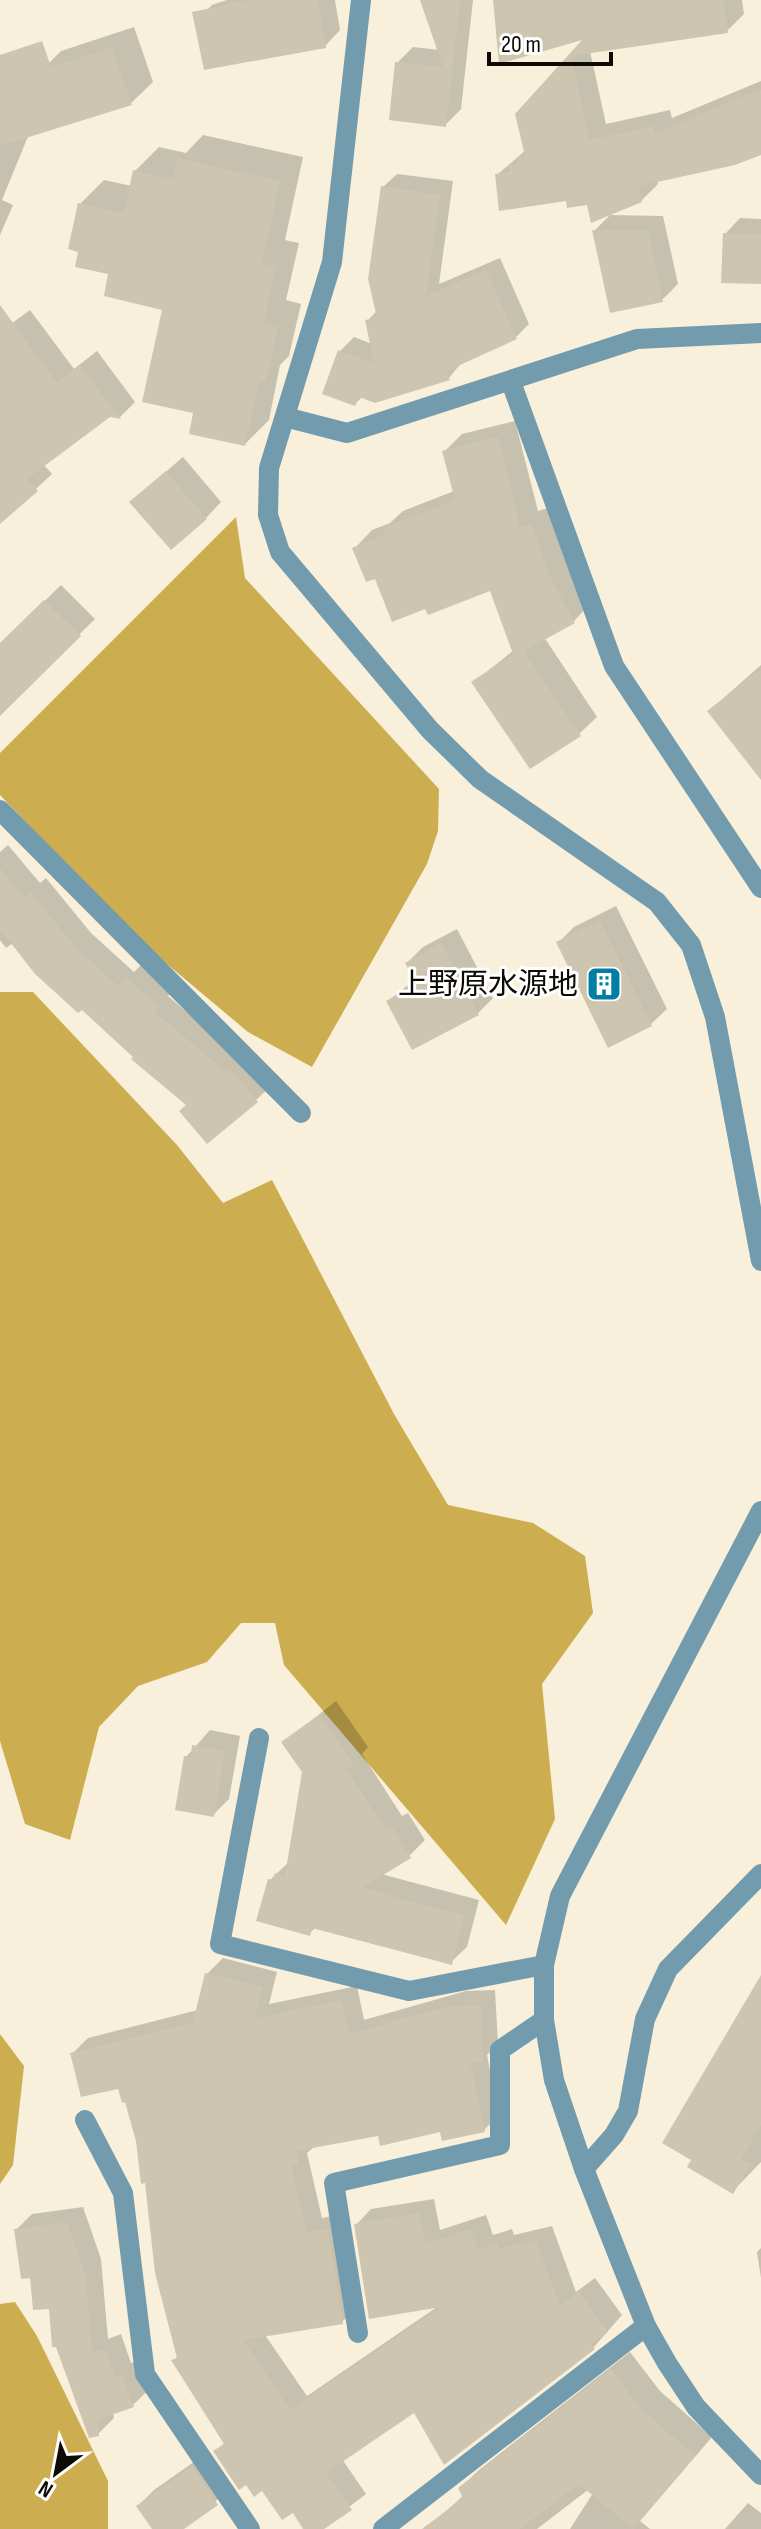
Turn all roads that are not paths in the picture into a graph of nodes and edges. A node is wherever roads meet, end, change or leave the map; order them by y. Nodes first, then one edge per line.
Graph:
1 (361, 0) edge
2 (761, 333) edge
3 (511, 382) junction
4 (285, 417) junction
5 (0, 810) edge
6 (761, 888) edge
7 (301, 1113) dead end
8 (761, 1261) edge
9 (761, 1511) edge
10 (259, 1738) dead end
11 (761, 1874) edge
12 (544, 1965) junction
13 (544, 2020) junction
14 (85, 2120) dead end
15 (584, 2169) junction
16 (646, 2326) junction
17 (358, 2333) dead end
18 (761, 2475) edge
19 (250, 2529) edge
20 (383, 2529) edge

1 - 4 street
2 - 3 street
3 - 4 street
3 - 6 street
4 - 8 street
5 - 7 street
9 - 12 street
10 - 12 street
11 - 15 street
12 - 13 street
13 - 15 street
13 - 17 street
14 - 19 street
15 - 16 street
16 - 18 street
16 - 20 street

